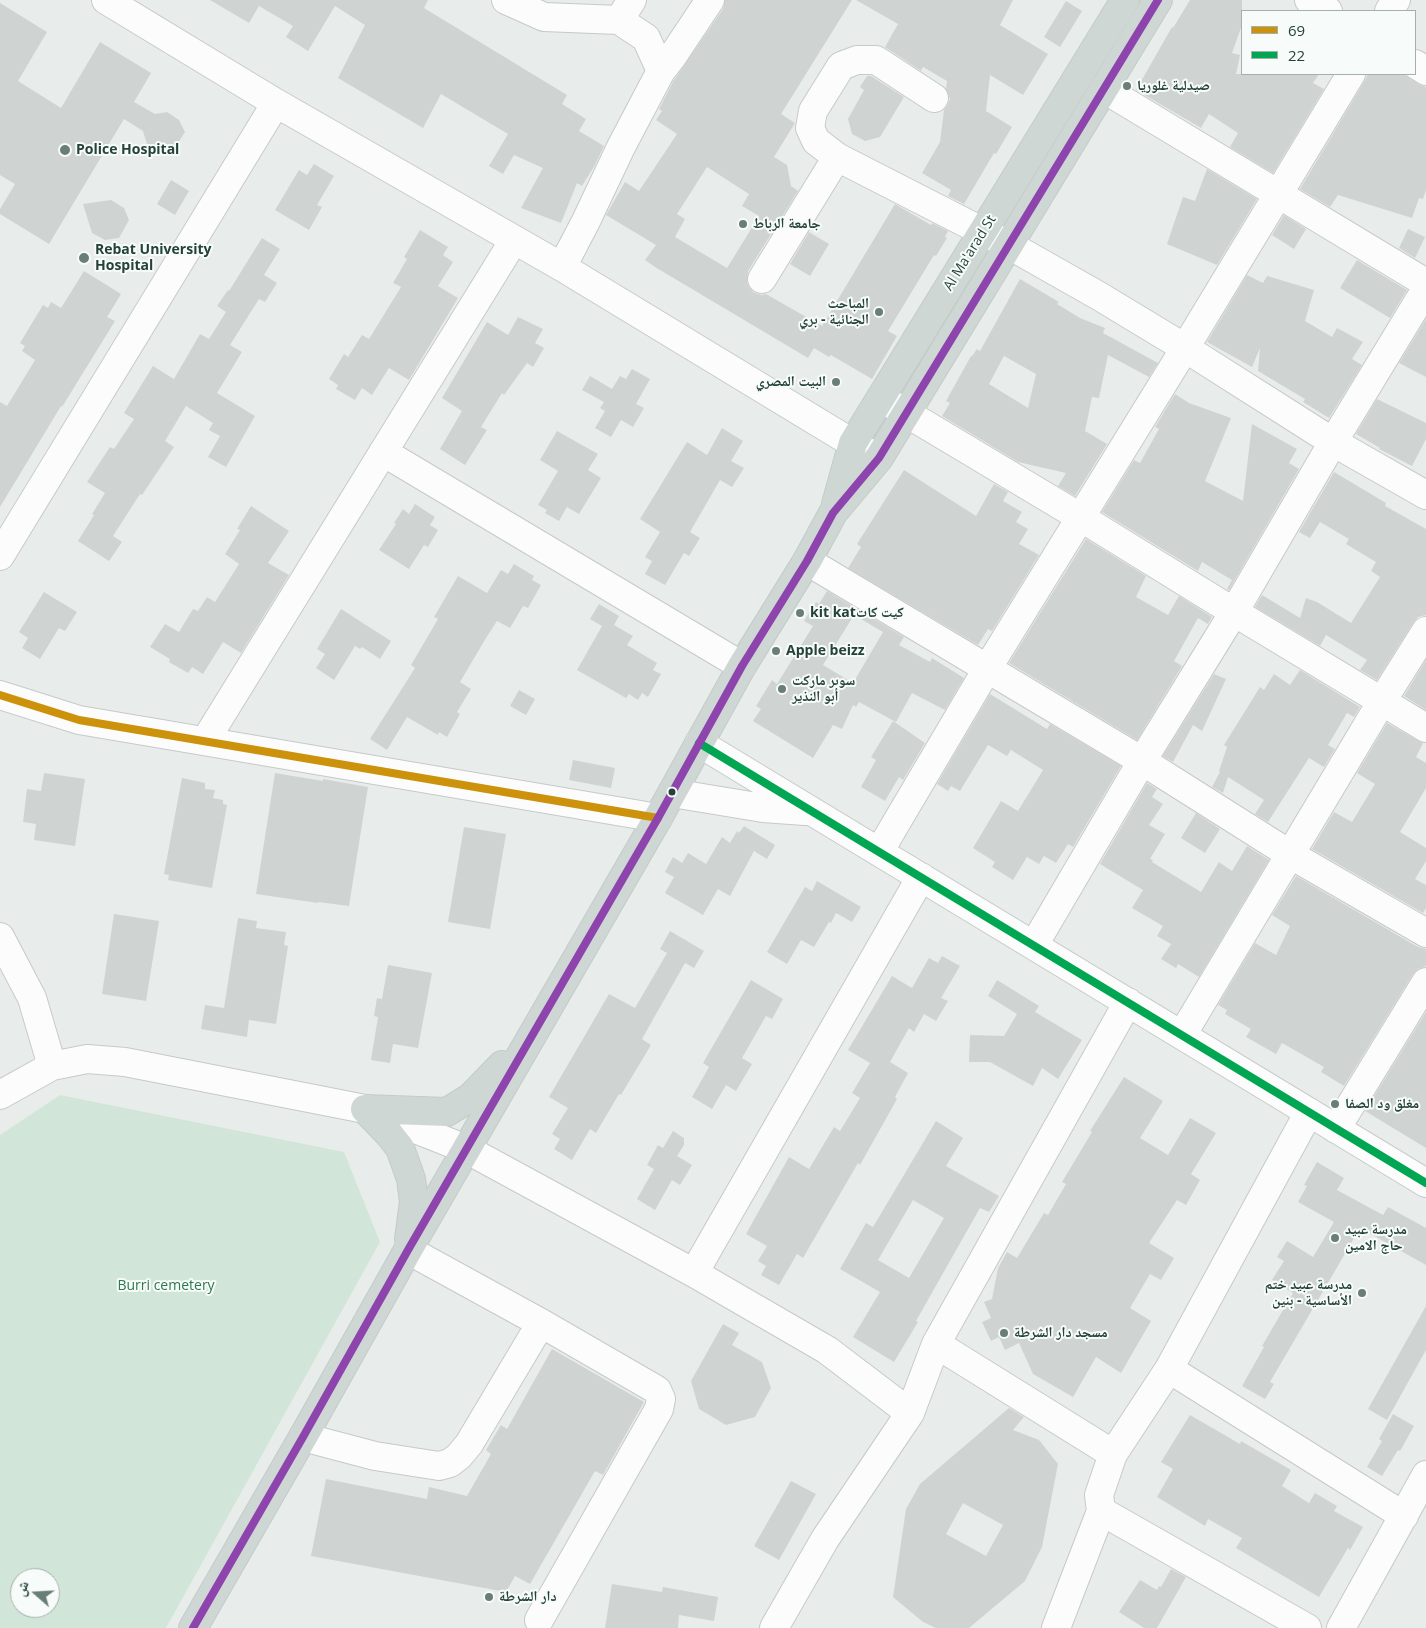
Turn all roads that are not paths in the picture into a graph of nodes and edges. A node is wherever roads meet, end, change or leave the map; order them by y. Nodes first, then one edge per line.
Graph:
1 (106, 0) edge
2 (506, 0) edge
3 (710, 0) edge
4 (1125, 0) edge
5 (1158, 0) edge
6 (1309, 0) edge
7 (138, 8) edge
8 (625, 10) edge
9 (1326, 10) edge
10 (661, 71) junction
11 (1350, 75) edge
12 (1104, 89) junction
13 (934, 98) dead end
14 (276, 103) junction
15 (837, 157) junction
16 (1277, 194) junction
17 (983, 232) junction
18 (514, 240) junction
19 (1009, 245) junction
20 (562, 267) junction
21 (762, 279) dead end
22 (1426, 283) edge
23 (1426, 289) edge
24 (1185, 348) junction
25 (881, 398) junction
26 (906, 414) junction
27 (1333, 442) junction
28 (853, 443) junction
29 (382, 452) junction
30 (879, 458) junction
31 (1426, 495) edge
32 (834, 513) junction
33 (1080, 517) junction
34 (0, 556) edge
35 (807, 561) junction
36 (1234, 612) junction
37 (1426, 631) edge
38 (742, 666) junction
39 (987, 668) junction
40 (0, 695) edge
41 (1382, 701) junction
42 (1426, 728) edge
43 (205, 741) junction
44 (699, 743) junction
45 (1142, 761) junction
46 (672, 793) junction
47 (812, 811) junction
48 (658, 818) junction
49 (879, 852) junction
50 (1291, 856) junction
51 (921, 877) junction
52 (1426, 933) edge
53 (0, 937) edge
54 (1034, 946) junction
55 (1426, 982) edge
56 (1128, 1002) junction
57 (532, 1033) junction
58 (1182, 1036) junction
59 (52, 1066) junction
60 (0, 1095) edge
61 (365, 1108) junction
62 (1309, 1112) junction
63 (1336, 1128) junction
64 (466, 1149) junction
65 (1426, 1182) edge
66 (408, 1250) junction
67 (694, 1273) junction
68 (541, 1323) junction
69 (936, 1344) junction
70 (1169, 1369) junction
71 (910, 1413) junction
72 (303, 1437) junction
73 (1113, 1454) junction
74 (1426, 1475) edge
75 (1100, 1511) junction
76 (1404, 1516) junction
77 (538, 1620) dead end
78 (193, 1628) edge
79 (774, 1628) edge
80 (1056, 1628) edge
81 (1307, 1628) edge
82 (1341, 1628) edge

1 - 7 street
2 - 8 street
3 - 10 street
4 - 17 main road, Al Ma'arad St
5 - 12 main road, Al Ma'arad St
6 - 9 street
7 - 14 street
8 - 10 street
10 - 20 street
11 - 16 street
12 - 16 street
12 - 19 main road, Al Ma'arad St
13 - 15 street
14 - 18 street
14 - 34 street
15 - 17 street
15 - 21 street
16 - 22 street
16 - 24 street
17 - 19 street
17 - 25 main road, Al Ma'arad St
18 - 20 street
18 - 29 street
19 - 24 street
19 - 26 main road, Al Ma'arad St
20 - 28 street
23 - 27 street
24 - 27 street
24 - 33 street
25 - 26 street
25 - 28 main road, Al Ma'arad St
26 - 30 main road, Al Ma'arad St
26 - 33 street
27 - 31 street
27 - 36 street
28 - 30 street
28 - 32 main road, Al Ma'arad St
29 - 38 street
29 - 43 street
30 - 32 main road, Al Ma'arad St
32 - 35 main road, Al Ma'arad St
33 - 36 street
33 - 39 street
35 - 38 main road, Al Ma'arad St
35 - 39 street
36 - 41 street
36 - 45 street
37 - 41 street
38 - 44 main road, Al Ma'arad St
39 - 45 street
39 - 49 street
40 - 43 street
41 - 42 street
41 - 50 street
43 - 48 street
44 - 46 main road, Al Ma'arad St
44 - 47 street
45 - 50 street
45 - 54 street
46 - 47 street
46 - 48 main road, Al Ma'arad St
47 - 49 street
48 - 57 main road, Al Ma'arad St
49 - 51 street
50 - 52 street
50 - 58 street
51 - 54 street
51 - 67 street
53 - 59 street
54 - 56 street
55 - 63 street
56 - 58 street
56 - 69 street
57 - 61 main road
57 - 64 main road, Al Ma'arad St
58 - 62 street
59 - 60 street
59 - 61 street
61 - 64 street
61 - 66 main road
62 - 63 street
62 - 70 street
63 - 65 street
64 - 66 main road, Al Ma'arad St
64 - 67 street
66 - 68 street
66 - 72 main road, Al Ma'arad St
67 - 71 street
68 - 72 street
68 - 77 street
69 - 71 street
69 - 73 street
70 - 73 street
70 - 76 street
71 - 79 street
72 - 78 main road, Al Ma'arad St
73 - 75 street
74 - 76 street
75 - 80 street
75 - 81 street
76 - 82 street

